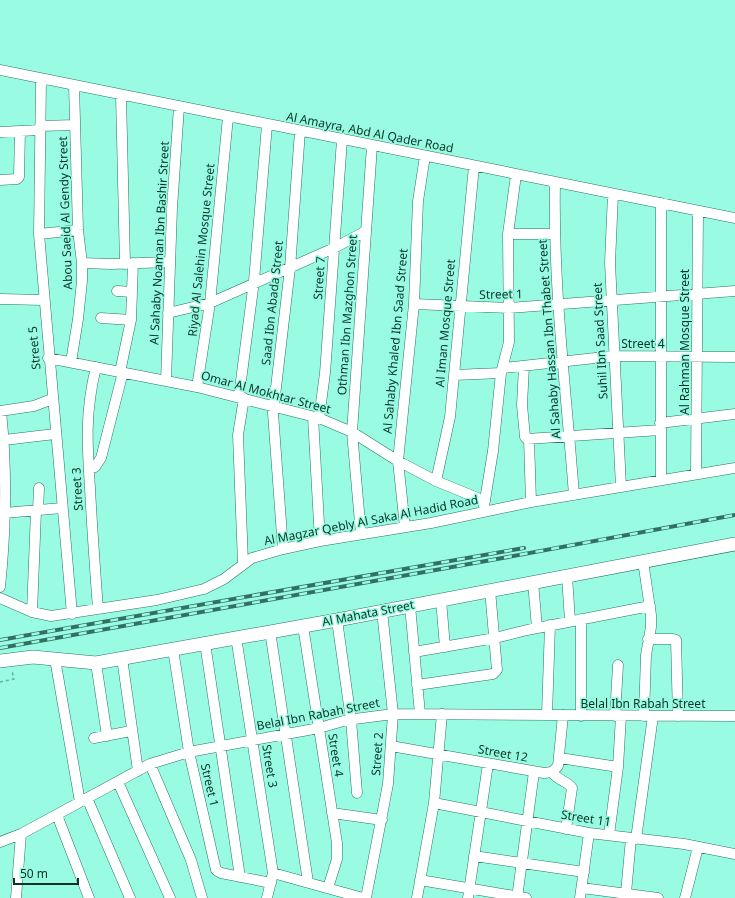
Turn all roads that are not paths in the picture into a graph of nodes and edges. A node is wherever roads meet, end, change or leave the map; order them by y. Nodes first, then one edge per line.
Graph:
1 (0, 70) edge
2 (41, 78) junction
3 (74, 85) junction
4 (121, 95) junction
5 (179, 107) junction
6 (228, 117) junction
7 (75, 125) junction
8 (267, 125) junction
9 (40, 128) junction
10 (20, 131) junction
11 (300, 131) junction
12 (0, 132) edge
13 (342, 140) junction
14 (372, 146) junction
15 (425, 156) junction
16 (474, 166) junction
17 (516, 175) junction
18 (0, 180) edge
19 (555, 182) junction
20 (613, 194) junction
21 (661, 203) junction
22 (698, 211) junction
23 (735, 218) edge
24 (78, 230) junction
25 (366, 231) junction
26 (39, 234) junction
27 (508, 234) junction
28 (554, 234) junction
29 (334, 248) junction
30 (82, 262) junction
31 (170, 262) junction
32 (129, 264) junction
33 (290, 268) junction
34 (254, 284) junction
35 (117, 291) dead end
36 (735, 291) edge
37 (132, 292) junction
38 (698, 293) junction
39 (660, 296) junction
40 (0, 299) edge
41 (611, 299) junction
42 (43, 300) junction
43 (210, 303) junction
44 (414, 304) junction
45 (557, 304) junction
46 (460, 307) junction
47 (509, 308) junction
48 (168, 313) junction
49 (101, 318) dead end
50 (131, 320) junction
51 (614, 356) junction
52 (660, 356) junction
53 (735, 356) edge
54 (697, 357) junction
55 (48, 358) junction
56 (71, 362) junction
57 (562, 362) junction
58 (524, 366) junction
59 (96, 367) junction
60 (502, 370) junction
61 (122, 372) junction
62 (454, 375) junction
63 (166, 380) junction
64 (197, 386) junction
65 (241, 397) junction
66 (52, 399) junction
67 (274, 406) junction
68 (0, 411) edge
69 (735, 414) edge
70 (316, 417) junction
71 (697, 418) junction
72 (660, 426) junction
73 (352, 432) junction
74 (55, 434) junction
75 (618, 434) junction
76 (570, 436) junction
77 (4, 440) junction
78 (530, 440) junction
79 (398, 461) junction
80 (735, 468) edge
81 (89, 469) junction
82 (696, 474) junction
83 (661, 480) junction
84 (436, 481) junction
85 (621, 487) junction
86 (39, 488) dead end
87 (574, 495) junction
88 (485, 501) junction
89 (531, 502) junction
90 (62, 508) junction
91 (37, 510) junction
92 (483, 512) junction
93 (4, 513) junction
94 (405, 527) junction
95 (361, 534) junction
96 (320, 541) junction
97 (735, 544) edge
98 (283, 549) junction
99 (643, 561) junction
100 (243, 563) junction
101 (567, 576) junction
102 (533, 582) junction
103 (0, 586) edge
104 (490, 590) junction
105 (0, 598) edge
106 (441, 600) junction
107 (410, 606) junction
108 (650, 606) junction
109 (98, 609) junction
110 (382, 611) junction
111 (32, 612) junction
112 (72, 614) junction
113 (581, 619) junction
114 (337, 620) junction
115 (570, 621) junction
116 (550, 625) junction
117 (303, 626) junction
118 (537, 628) junction
119 (270, 631) junction
120 (236, 637) junction
121 (495, 638) junction
122 (648, 639) junction
123 (205, 643) junction
124 (445, 647) junction
125 (173, 649) junction
126 (414, 652) junction
127 (122, 658) junction
128 (55, 659) junction
129 (0, 661) edge
130 (96, 663) junction
131 (618, 665) dead end
132 (417, 685) junction
133 (393, 714) junction
134 (420, 714) junction
135 (442, 714) junction
136 (547, 715) junction
137 (563, 715) junction
138 (580, 716) junction
139 (618, 716) junction
140 (649, 716) junction
141 (678, 716) junction
142 (735, 716) edge
143 (351, 720) junction
144 (318, 728) junction
145 (131, 731) junction
146 (286, 734) junction
147 (107, 736) junction
148 (94, 738) dead end
149 (252, 740) junction
150 (221, 746) junction
151 (391, 746) junction
152 (189, 752) junction
153 (438, 755) junction
154 (560, 758) junction
155 (150, 764) junction
156 (488, 764) junction
157 (618, 767) junction
158 (138, 771) junction
159 (534, 772) junction
160 (552, 772) junction
161 (118, 782) junction
162 (357, 793) dead end
163 (83, 800) junction
164 (434, 803) junction
165 (481, 812) junction
166 (332, 813) junction
167 (57, 815) junction
168 (382, 820) junction
169 (528, 821) junction
170 (566, 829) junction
171 (589, 833) junction
172 (20, 834) junction
173 (609, 835) junction
174 (634, 838) junction
175 (0, 842) edge
176 (698, 847) junction
177 (735, 854) edge
178 (474, 856) junction
179 (521, 863) junction
180 (584, 872) junction
181 (240, 877) junction
182 (272, 878) junction
183 (420, 880) junction
184 (308, 882) junction
185 (328, 888) junction
186 (469, 893) edge
187 (581, 893) edge
188 (626, 893) junction
189 (609, 895) edge
190 (127, 897) edge
191 (16, 898) edge
192 (89, 898) edge
193 (170, 898) edge
194 (202, 898) edge
195 (266, 898) edge
196 (363, 898) edge
197 (366, 898) edge
198 (417, 898) edge
199 (520, 898) edge
200 (658, 898) edge
201 (685, 898) edge

1 - 2 street, Al Amayra, Abd Al Qader Road
2 - 3 street, Al Amayra, Abd Al Qader Road
2 - 9 street, Street 5
3 - 4 street, Al Amayra, Abd Al Qader Road
3 - 7 street, Abou Saeid Al Gendy Street
4 - 5 street, Al Amayra, Abd Al Qader Road
4 - 32 street
5 - 6 street, Al Amayra, Abd Al Qader Road
5 - 31 street, Al Sahaby Noaman Ibn Bashir Street
6 - 8 street, Al Amayra, Abd Al Qader Road
6 - 43 street, Riyad Al Salehin Mosque Street
7 - 9 street
7 - 24 street, Abou Saeid Al Gendy Street
8 - 11 street, Al Amayra, Abd Al Qader Road
8 - 34 street
9 - 10 street
9 - 26 street, Street 5
10 - 12 street
10 - 18 street
11 - 13 street, Al Amayra, Abd Al Qader Road
11 - 33 street, Saad Ibn Abada Street
13 - 14 street, Al Amayra, Abd Al Qader Road
13 - 29 street, Street 7
14 - 15 street, Al Amayra, Abd Al Qader Road
14 - 25 street, Othman Ibn Mazghon Street
15 - 16 street, Al Amayra, Abd Al Qader Road
15 - 44 street, Al Sahaby Khaled Ibn Saad Street
16 - 17 street, Al Amayra, Abd Al Qader Road
16 - 46 street, Al Iman Mosque Street
17 - 19 street, Al Amayra, Abd Al Qader Road
17 - 27 street
19 - 20 street, Al Amayra, Abd Al Qader Road
19 - 28 street, Al Sahaby Hassan Ibn Thabet Street
20 - 21 street, Al Amayra, Abd Al Qader Road
20 - 41 street, Suhil Ibn Saad Street
21 - 22 street, Al Amayra, Abd Al Qader Road
21 - 39 street
22 - 23 street, Al Amayra, Abd Al Qader Road
22 - 38 street, Al Rahman Mosque Street
24 - 26 street
24 - 30 street, Abou Saeid Al Gendy Street
25 - 29 street
25 - 73 street, Othman Ibn Mazghon Street
26 - 42 street, Street 5
27 - 28 street
27 - 47 street
28 - 45 street, Al Sahaby Hassan Ibn Thabet Street
29 - 33 street
29 - 70 street, Street 7
30 - 32 street
30 - 56 street, Abou Saeid Al Gendy Street
31 - 32 street
31 - 48 street, Al Sahaby Noaman Ibn Bashir Street
32 - 37 street
33 - 34 street
33 - 67 street, Saad Ibn Abada Street
34 - 43 street
34 - 65 street
35 - 37 street
36 - 38 street, Street 1
37 - 50 street
38 - 39 street, Street 1
38 - 54 street, Al Rahman Mosque Street
39 - 41 street, Street 1
39 - 52 street
40 - 42 street
41 - 45 street, Street 1
41 - 51 street, Suhil Ibn Saad Street
42 - 55 street, Street 5
43 - 48 street
43 - 64 street, Riyad Al Salehin Mosque Street
44 - 46 street, Street 1
44 - 79 street, Al Sahaby Khaled Ibn Saad Street
45 - 47 street, Street 1
45 - 57 street, Al Sahaby Hassan Ibn Thabet Street
46 - 47 street, Street 1
46 - 62 street, Al Iman Mosque Street
47 - 60 street
48 - 63 street, Al Sahaby Noaman Ibn Bashir Street
49 - 50 street
50 - 61 street
51 - 52 street, Street 4
51 - 57 street, Street 4
51 - 75 street, Suhil Ibn Saad Street
52 - 54 street, Street 4
52 - 72 street
53 - 54 street, Street 4
54 - 71 street, Al Rahman Mosque Street
55 - 56 street, Omar Al Mokhtar Street
55 - 66 street, Street 5
56 - 59 street, Omar Al Mokhtar Street
57 - 58 street, Street 4
57 - 76 street, Al Sahaby Hassan Ibn Thabet Street
58 - 60 street, Street 4
58 - 78 street
59 - 61 street, Omar Al Mokhtar Street
59 - 81 street, Street 3
60 - 62 street, Street 4
60 - 88 street
61 - 63 street, Omar Al Mokhtar Street
61 - 81 street
62 - 84 street, Al Iman Mosque Street
63 - 64 street, Omar Al Mokhtar Street
64 - 65 street, Omar Al Mokhtar Street
65 - 67 street, Omar Al Mokhtar Street
65 - 100 street
66 - 68 street
66 - 74 street, Street 5
67 - 70 street, Omar Al Mokhtar Street
67 - 98 street, Saad Ibn Abada Street
68 - 77 street
69 - 71 street
70 - 73 street, Omar Al Mokhtar Street
70 - 96 street, Street 7
71 - 72 street
71 - 82 street, Al Rahman Mosque Street
72 - 75 street
72 - 83 street
73 - 79 street, Omar Al Mokhtar Street
73 - 95 street, Othman Ibn Mazghon Street
74 - 77 street
74 - 90 street, Street 5
75 - 76 street
75 - 85 street, Suhil Ibn Saad Street
76 - 78 street
76 - 87 street, Al Sahaby Hassan Ibn Thabet Street
77 - 93 street
78 - 89 street
79 - 84 street, Omar Al Mokhtar Street
79 - 94 street, Al Sahaby Khaled Ibn Saad Street
80 - 82 street, Al Magzar Qebly Al Saka Al Hadid Road
81 - 109 street, Street 3
82 - 83 street, Al Magzar Qebly Al Saka Al Hadid Road
83 - 85 street, Al Magzar Qebly Al Saka Al Hadid Road
84 - 88 street, Omar Al Mokhtar Street
85 - 87 street, Al Magzar Qebly Al Saka Al Hadid Road
86 - 91 street
87 - 89 street, Al Magzar Qebly Al Saka Al Hadid Road
88 - 92 street
89 - 92 street, Al Magzar Qebly Al Saka Al Hadid Road
90 - 91 street
90 - 112 street, Street 5
91 - 93 street
91 - 111 street
92 - 94 street, Al Magzar Qebly Al Saka Al Hadid Road
93 - 103 street
94 - 95 street, Al Magzar Qebly Al Saka Al Hadid Road
95 - 96 street, Al Magzar Qebly Al Saka Al Hadid Road
96 - 98 street, Al Magzar Qebly Al Saka Al Hadid Road
97 - 99 street, Al Mahata Street
98 - 100 street, Al Magzar Qebly Al Saka Al Hadid Road
99 - 101 street, Al Mahata Street
99 - 108 street
100 - 109 street, Al Magzar Qebly Al Saka Al Hadid Road
101 - 102 street, Al Mahata Street
101 - 115 street
102 - 104 street, Al Mahata Street
102 - 118 street
104 - 106 street, Al Mahata Street
104 - 121 street
105 - 111 street, Al Magzar Qebly Al Saka Al Hadid Road
106 - 107 street, Al Mahata Street
106 - 124 street
107 - 110 street, Al Mahata Street
107 - 126 street
108 - 113 street
108 - 122 street
109 - 112 street, Al Magzar Qebly Al Saka Al Hadid Road
110 - 114 street, Al Mahata Street
110 - 133 street, Street 2
111 - 112 street, Al Magzar Qebly Al Saka Al Hadid Road
113 - 115 street
113 - 138 street
114 - 117 street, Al Mahata Street
114 - 143 street
115 - 116 street
116 - 118 street
116 - 136 street
117 - 119 street, Al Mahata Street
117 - 144 street, Street 4
118 - 121 street
119 - 120 street, Al Mahata Street
119 - 146 street
120 - 123 street, Al Mahata Street
120 - 149 street, Street 3
121 - 124 street
121 - 132 street
122 - 140 street
122 - 141 street
123 - 125 street, Al Mahata Street
123 - 150 street
124 - 126 street
125 - 127 street, Al Mahata Street
125 - 152 street, Street 1
126 - 132 street
127 - 130 street, Al Mahata Street
127 - 145 street
128 - 129 street, Al Mahata Street
128 - 130 street, Al Mahata Street
128 - 163 street
130 - 147 street
131 - 139 street
132 - 134 street
133 - 134 street, Belal Ibn Rabah Street
133 - 143 street, Belal Ibn Rabah Street
133 - 151 street, Street 2
134 - 135 street, Belal Ibn Rabah Street
135 - 136 street, Belal Ibn Rabah Street
135 - 153 street
136 - 137 street, Belal Ibn Rabah Street
137 - 138 street, Belal Ibn Rabah Street
137 - 154 street
138 - 139 street, Belal Ibn Rabah Street
139 - 140 street, Belal Ibn Rabah Street
139 - 157 street
140 - 141 street, Belal Ibn Rabah Street
140 - 174 street
141 - 142 street, Belal Ibn Rabah Street
143 - 144 street, Belal Ibn Rabah Street
143 - 162 street
144 - 146 street, Belal Ibn Rabah Street
144 - 166 street, Street 4
145 - 147 street
145 - 158 street
146 - 149 street, Belal Ibn Rabah Street
146 - 184 street
147 - 148 street
149 - 150 street, Belal Ibn Rabah Street
149 - 182 street, Street 3
150 - 152 street, Belal Ibn Rabah Street
150 - 181 street
151 - 153 street, Street 12
151 - 168 street, Street 2
152 - 155 street, Belal Ibn Rabah Street
152 - 181 street, Street 1
153 - 156 street, Street 12
153 - 164 street
154 - 157 street
154 - 160 street
155 - 158 street, Belal Ibn Rabah Street
155 - 194 street
156 - 159 street, Street 12
156 - 165 street
157 - 173 street
158 - 161 street, Belal Ibn Rabah Street
159 - 160 street, Street 12
159 - 169 street
160 - 170 street
161 - 163 street, Belal Ibn Rabah Street
161 - 193 street
163 - 167 street, Belal Ibn Rabah Street
163 - 190 street
164 - 165 street, Street 11
164 - 183 street
165 - 169 street, Street 11
165 - 178 street
166 - 168 street
166 - 185 street, Street 4
167 - 172 street, Belal Ibn Rabah Street
167 - 192 street
168 - 197 street, Street 2
169 - 170 street, Street 11
169 - 179 street
170 - 171 street, Street 11
171 - 173 street, Street 11
171 - 180 street
172 - 175 street, Belal Ibn Rabah Street
172 - 191 street
173 - 174 street, Street 11
174 - 176 street, Street 11
174 - 188 street
176 - 177 street, Street 11
176 - 201 street
178 - 179 street
178 - 186 street
179 - 180 street
179 - 199 street
180 - 187 street
181 - 182 street, Street 1
182 - 184 street, Street 1
182 - 195 street, Street 3
183 - 186 street
183 - 198 street
184 - 185 street, Street 1
185 - 196 street, Street 1
186 - 199 street
187 - 189 street
188 - 189 street
188 - 200 street

